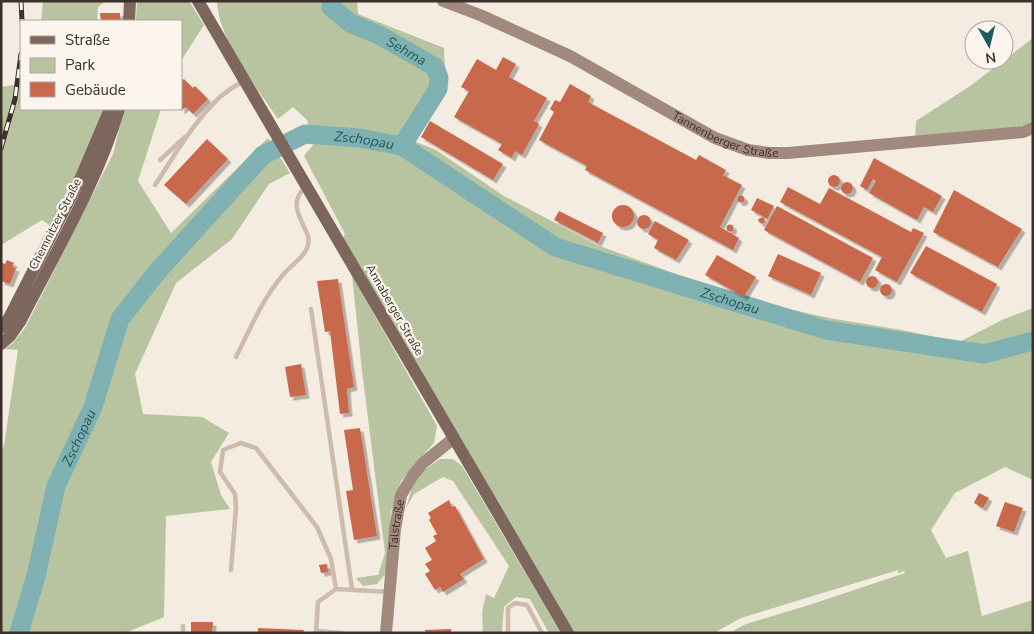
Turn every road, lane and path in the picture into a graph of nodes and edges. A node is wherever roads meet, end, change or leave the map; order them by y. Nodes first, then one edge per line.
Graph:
1 (130, 1) edge
2 (198, 1) edge
3 (443, 1) edge
4 (130, 20) edge
5 (244, 80) junction
6 (110, 110) edge
7 (119, 110) edge
8 (1033, 128) edge
9 (192, 130) junction
10 (160, 160) dead end
11 (155, 185) dead end
12 (306, 186) junction
13 (311, 309) dead end
14 (1, 328) edge
15 (1, 344) edge
16 (236, 357) dead end
17 (454, 438) junction
18 (231, 570) dead end
19 (336, 589) junction
20 (352, 589) junction
21 (389, 592) junction
22 (184, 626) dead end
23 (316, 632) edge
24 (183, 633) edge
25 (342, 633) edge
26 (386, 633) edge
27 (508, 633) edge
28 (542, 633) edge
29 (568, 633) edge

1 - 4 main road
2 - 5 main road, Annaberger Straße
3 - 8 main road, Tannenberger Straße
5 - 9 lane
5 - 12 main road, Annaberger Straße
6 - 14 main road, Chemnitzer Straße
7 - 15 main road, Chemnitzer Straße
9 - 10 lane
9 - 11 lane
12 - 16 lane
12 - 17 main road, Annaberger Straße
13 - 20 lane
17 - 21 main road, Talstraße
17 - 29 main road, Annaberger Straße
18 - 19 lane
19 - 20 lane
19 - 23 lane
20 - 21 lane
21 - 26 main road, Talstraße
22 - 24 lane
23 - 25 lane
27 - 28 lane

